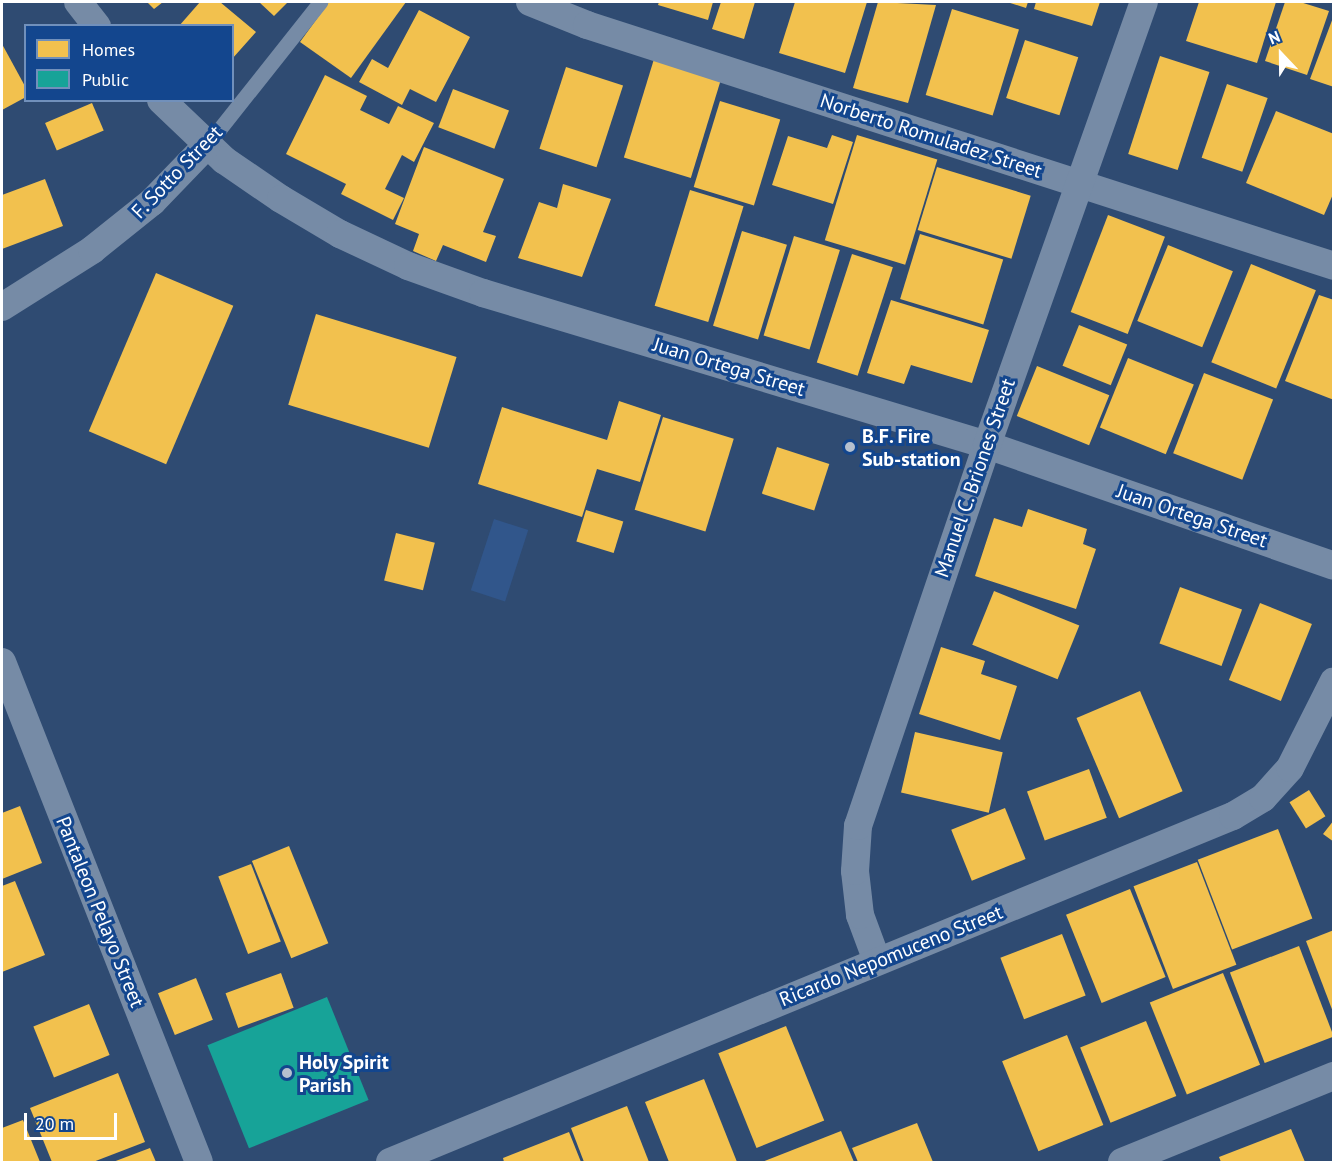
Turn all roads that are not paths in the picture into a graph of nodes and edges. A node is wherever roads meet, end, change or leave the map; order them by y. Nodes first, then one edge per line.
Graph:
1 (78, 2) edge
2 (320, 2) edge
3 (530, 2) edge
4 (1144, 2) edge
5 (95, 24) edge
6 (163, 102) edge
7 (206, 146) junction
8 (1079, 184) junction
9 (1334, 266) edge
10 (2, 307) edge
11 (987, 445) junction
12 (1334, 566) edge
13 (2, 662) edge
14 (1334, 681) edge
15 (877, 961) junction
16 (1334, 1076) edge
17 (199, 1162) edge
18 (390, 1162) edge
19 (1122, 1162) edge

1 - 5 street
2 - 7 lane, F. Sotto Street
3 - 8 street, Norberto Romuladez Street
4 - 8 street, Manuel C. Briones Street
6 - 7 street, Juan Ortega Street
7 - 10 street, F. Sotto Street
7 - 11 street, Juan Ortega Street
8 - 9 street, Norberto Romuladez Street
8 - 11 street, Manuel C. Briones Street
11 - 12 street, Juan Ortega Street
11 - 15 street, Manuel C. Briones Street
13 - 17 street, Pantaleon Pelayo Street
14 - 15 street, Ricardo Nepomuceno Street
15 - 18 street, Ricardo Nepomuceno Street
16 - 19 street

